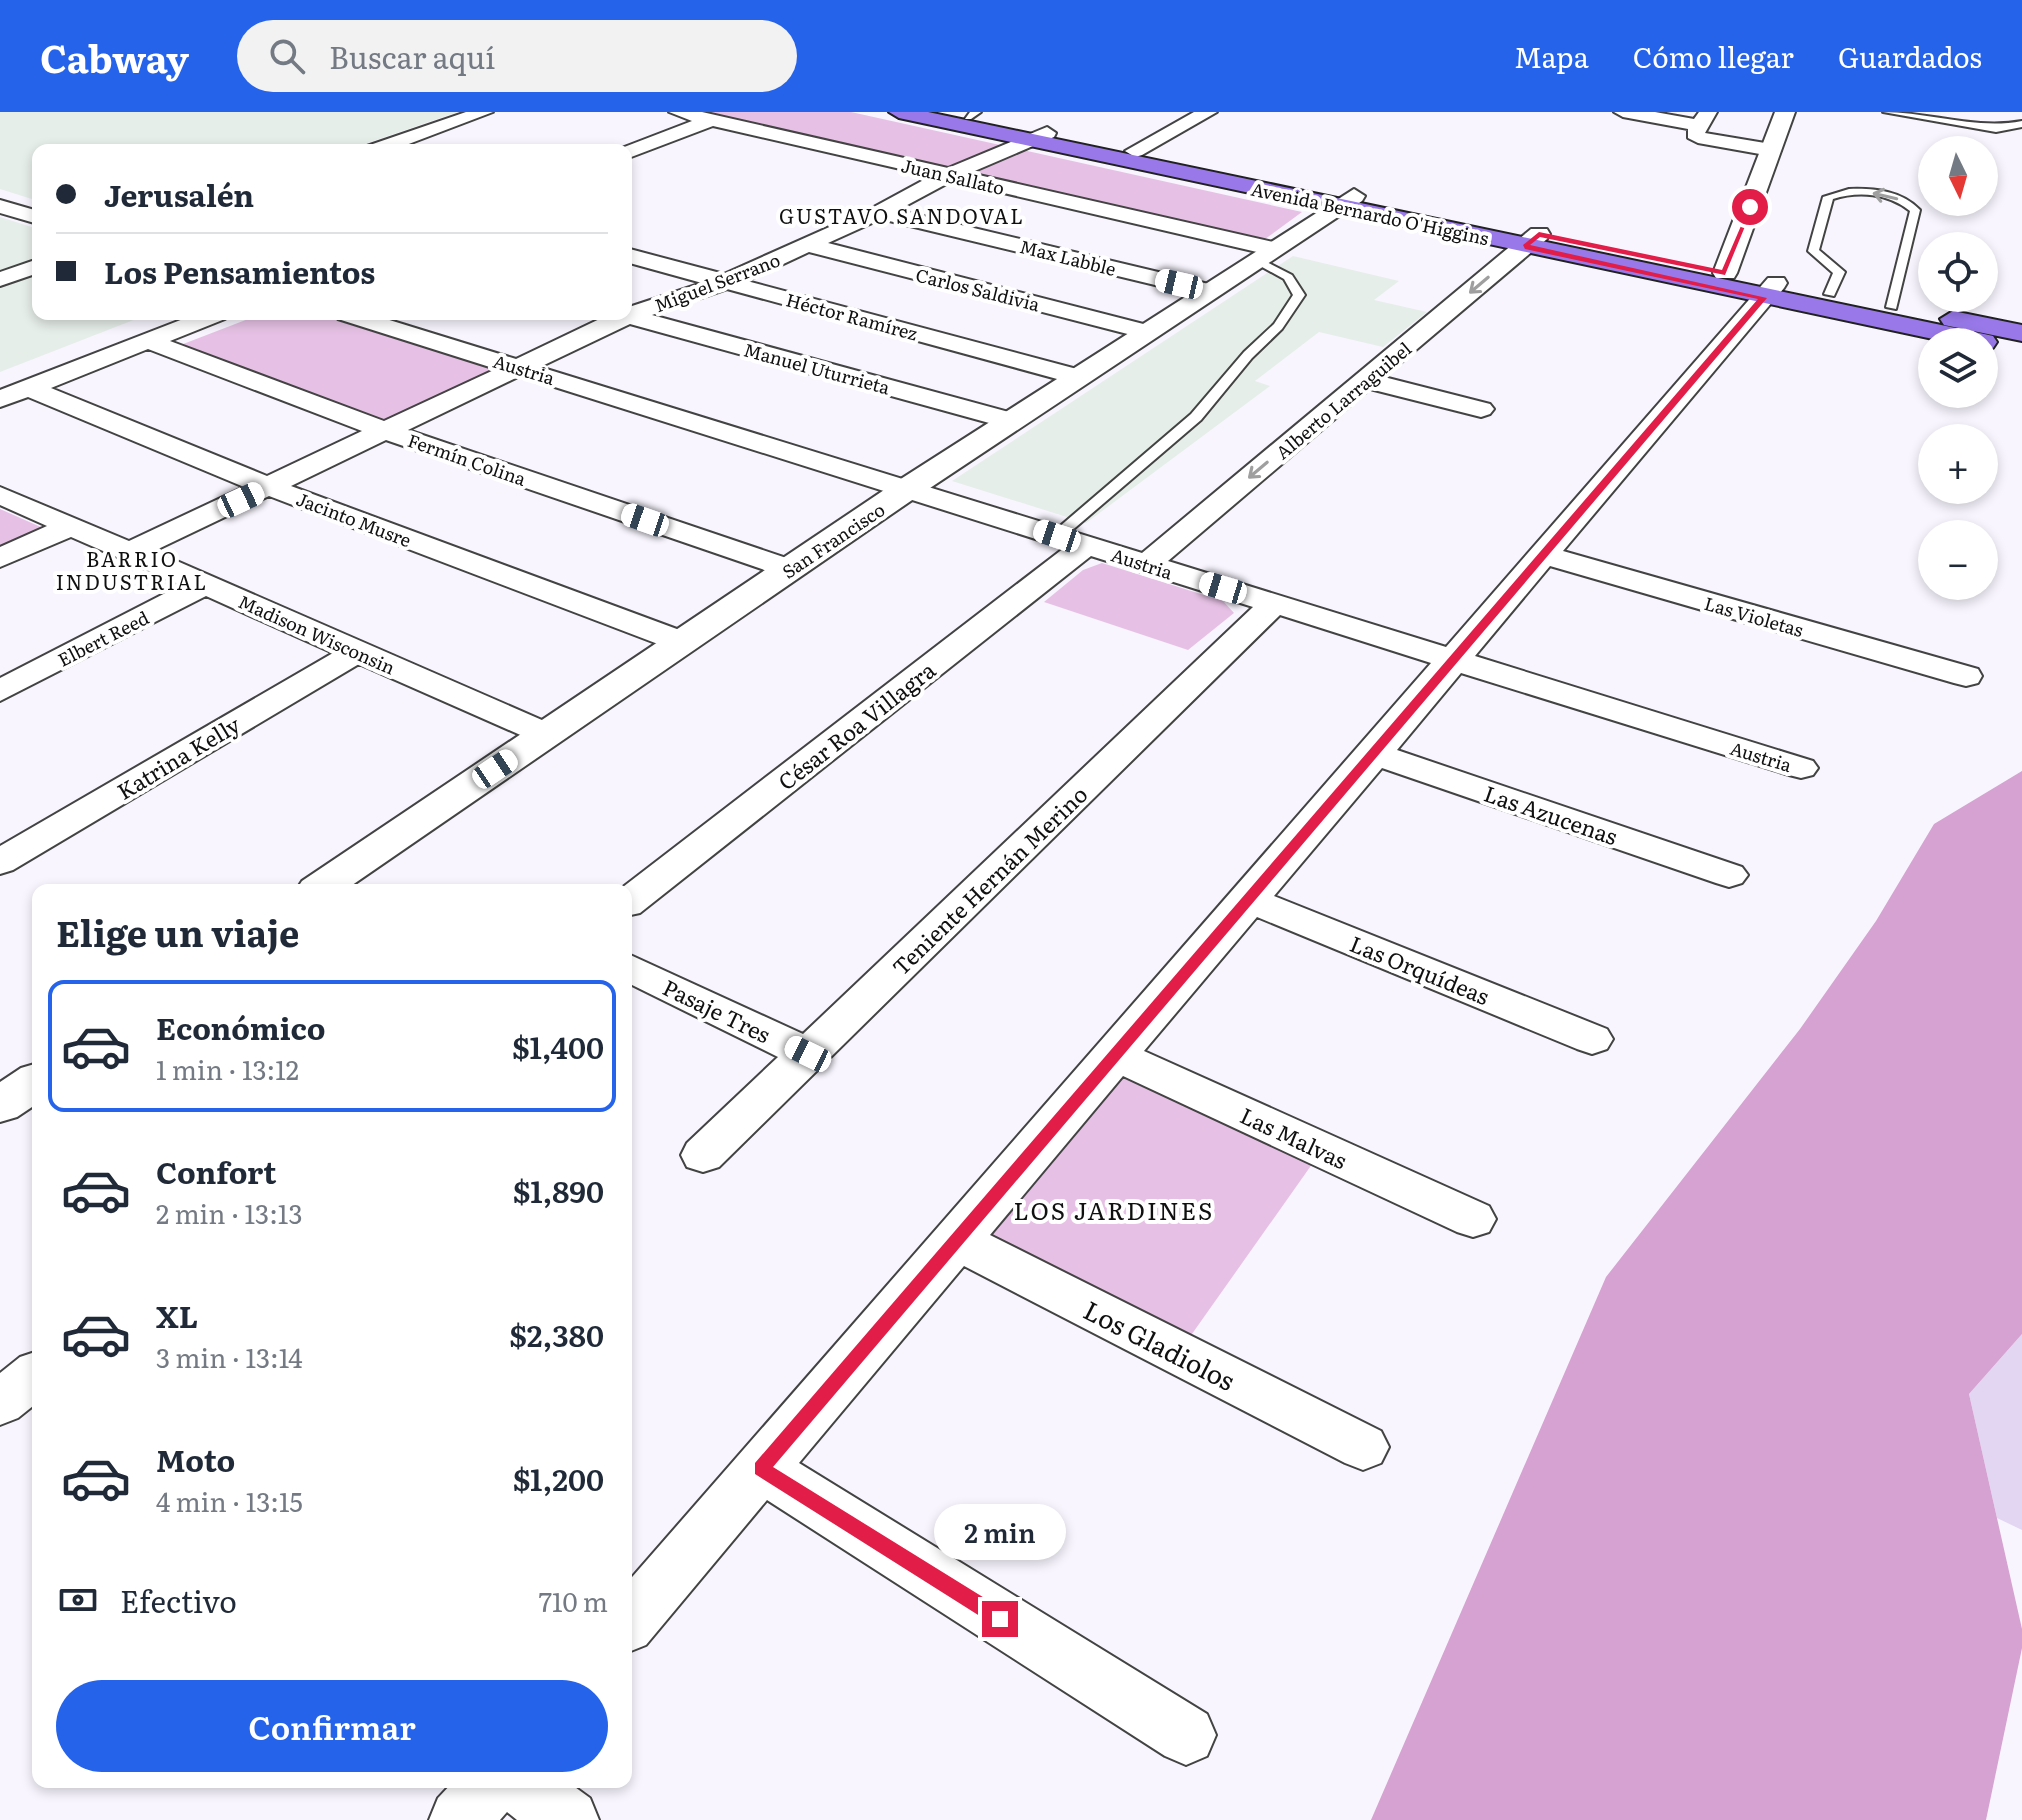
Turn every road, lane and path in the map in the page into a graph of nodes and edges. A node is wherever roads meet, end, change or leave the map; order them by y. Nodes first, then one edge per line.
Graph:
1 (484, 112) edge
2 (678, 112) edge
3 (899, 112) edge
4 (1208, 112) edge
5 (1623, 112) edge
6 (1785, 112) edge
7 (1888, 112) edge
8 (956, 113) edge
9 (1703, 119) edge
10 (2019, 119) edge
11 (711, 120) junction
12 (1039, 136) junction
13 (391, 144) edge
14 (1771, 150) junction
15 (632, 151) edge
16 (1135, 151) junction
17 (948, 175) junction
18 (1346, 202) junction
19 (0, 206) edge
20 (879, 212) junction
21 (32, 216) edge
22 (1532, 240) junction
23 (808, 245) junction
24 (1265, 255) junction
25 (632, 257) edge
26 (32, 268) edge
27 (1725, 273) junction
28 (0, 279) edge
29 (726, 282) junction
30 (1769, 290) junction
31 (1209, 291) junction
32 (1830, 294) junction
33 (1892, 307) junction
34 (632, 313) edge
35 (632, 317) edge
36 (202, 320) edge
37 (365, 320) edge
38 (615, 320) edge
39 (1926, 328) edge
40 (1147, 332) junction
41 (2022, 333) edge
42 (148, 341) junction
43 (1998, 345) edge
44 (2022, 350) edge
45 (518, 368) junction
46 (1079, 377) junction
47 (1365, 380) junction
48 (29, 388) junction
49 (0, 399) edge
50 (1481, 409) dead end
51 (1011, 421) junction
52 (385, 431) junction
53 (269, 487) junction
54 (907, 489) junction
55 (0, 495) edge
56 (70, 526) junction
57 (1071, 540) junction
58 (127, 553) junction
59 (1543, 555) junction
60 (0, 558) edge
61 (1146, 564) junction
62 (790, 569) junction
63 (205, 585) junction
64 (1274, 604) junction
65 (682, 642) junction
66 (357, 652) junction
67 (1453, 660) junction
68 (1966, 676) dead end
69 (0, 691) edge
70 (546, 734) junction
71 (1373, 753) junction
72 (1801, 768) dead end
73 (0, 862) edge
74 (1729, 875) dead end
75 (326, 884) edge
76 (632, 899) edge
77 (1248, 899) junction
78 (632, 969) edge
79 (1592, 1039) dead end
80 (808, 1054) junction
81 (1115, 1055) junction
82 (32, 1084) edge
83 (0, 1105) edge
84 (703, 1155) dead end
85 (1473, 1219) dead end
86 (956, 1240) junction
87 (32, 1377) edge
88 (0, 1403) edge
89 (1363, 1447) dead end
90 (761, 1468) junction
91 (632, 1619) edge
92 (1186, 1735) dead end
93 (488, 1788) edge
94 (525, 1788) edge
95 (460, 1820) edge
96 (568, 1820) edge

1 - 13 street
2 - 11 street, Juan Sallato
3 - 12 main road, Avenida Bernardo O'Higgins
4 - 16 street
5 - 9 street
6 - 14 street
7 - 10 lane
8 - 12 main road, Avenida Bernardo O'Higgins
9 - 14 street
11 - 15 street
11 - 17 street, Juan Sallato
12 - 16 main road, Avenida Bernardo O'Higgins
12 - 17 street, Miguel Serrano
12 - 18 main road, Avenida Bernardo O'Higgins
14 - 27 street
16 - 18 main road, Avenida Bernardo O'Higgins
17 - 20 street, Miguel Serrano
17 - 24 street, Juan Sallato
18 - 22 main road, Avenida Bernardo O'Higgins
18 - 24 street, San Francisco
19 - 21 street
20 - 23 street, Miguel Serrano
20 - 31 street, Max Labble
22 - 27 main road, Avenida Bernardo O'Higgins
22 - 30 main road, Avenida Bernardo O'Higgins
22 -> 47 street, Alberto Larraguibel
23 - 29 street, Miguel Serrano
23 - 40 street, Carlos Saldivia
24 - 31 street, San Francisco
24 - 57 lane
25 - 29 street, Héctor Ramírez
26 - 28 street
27 - 30 main road, Avenida Bernardo O'Higgins
29 - 34 street, Miguel Serrano
29 - 46 street, Héctor Ramírez
30 - 32 main road, Avenida Bernardo O'Higgins
30 - 39 main road, Avenida Bernardo O'Higgins
30 - 59 street
31 - 40 street, San Francisco
32 - 33 main road, Avenida Bernardo O'Higgins
33 -> 32 lane
33 - 41 main road, Avenida Bernardo O'Higgins
35 - 51 street, Manuel Uturrieta
36 - 42 street
37 - 45 street, Austria
38 - 45 street, Miguel Serrano
40 - 46 street, San Francisco
42 - 48 street
42 - 52 street, Fermín Colina
43 - 44 main road, Avenida Bernardo O'Higgins
45 - 52 street, Miguel Serrano
45 - 54 street, Austria
46 - 51 street, San Francisco
47 - 50 street
47 -> 61 street, Alberto Larraguibel
48 - 49 street
48 - 53 street, Jacinto Musre
51 - 54 street, San Francisco
52 - 53 street, Miguel Serrano
52 - 62 street, Fermín Colina
53 - 58 street, Miguel Serrano
53 - 65 street, Jacinto Musre
54 - 57 street, Austria
54 - 62 street, San Francisco
55 - 56 street, Madison Wisconsin
56 - 58 street, Madison Wisconsin
56 - 60 street
57 - 61 street, Austria
57 - 76 street, César Roa Villagra
58 - 63 street, Madison Wisconsin
59 - 67 street
59 - 68 street, Las Violetas
61 - 64 street, Austria
62 - 65 street, San Francisco
63 - 66 street, Madison Wisconsin
63 - 69 street, Elbert Reed
64 - 67 street, Austria
64 - 80 street, Teniente Hernán Merino
65 - 70 street, San Francisco
66 - 70 street, Madison Wisconsin
66 - 73 street, Katrina Kelly
67 - 71 street
67 - 72 street, Austria
70 - 75 street, San Francisco
71 - 74 street, Las Azucenas
71 - 77 street
77 - 79 street, Las Orquídeas
77 - 81 street
78 - 80 street, Pasaje Tres
80 - 84 street, Teniente Hernán Merino
81 - 85 street, Las Malvas
81 - 86 street
82 - 83 street
86 - 89 street, Los Gladiolos
86 - 90 street
87 - 88 street
90 - 91 street
90 - 92 street
93 - 95 street
94 - 96 street

